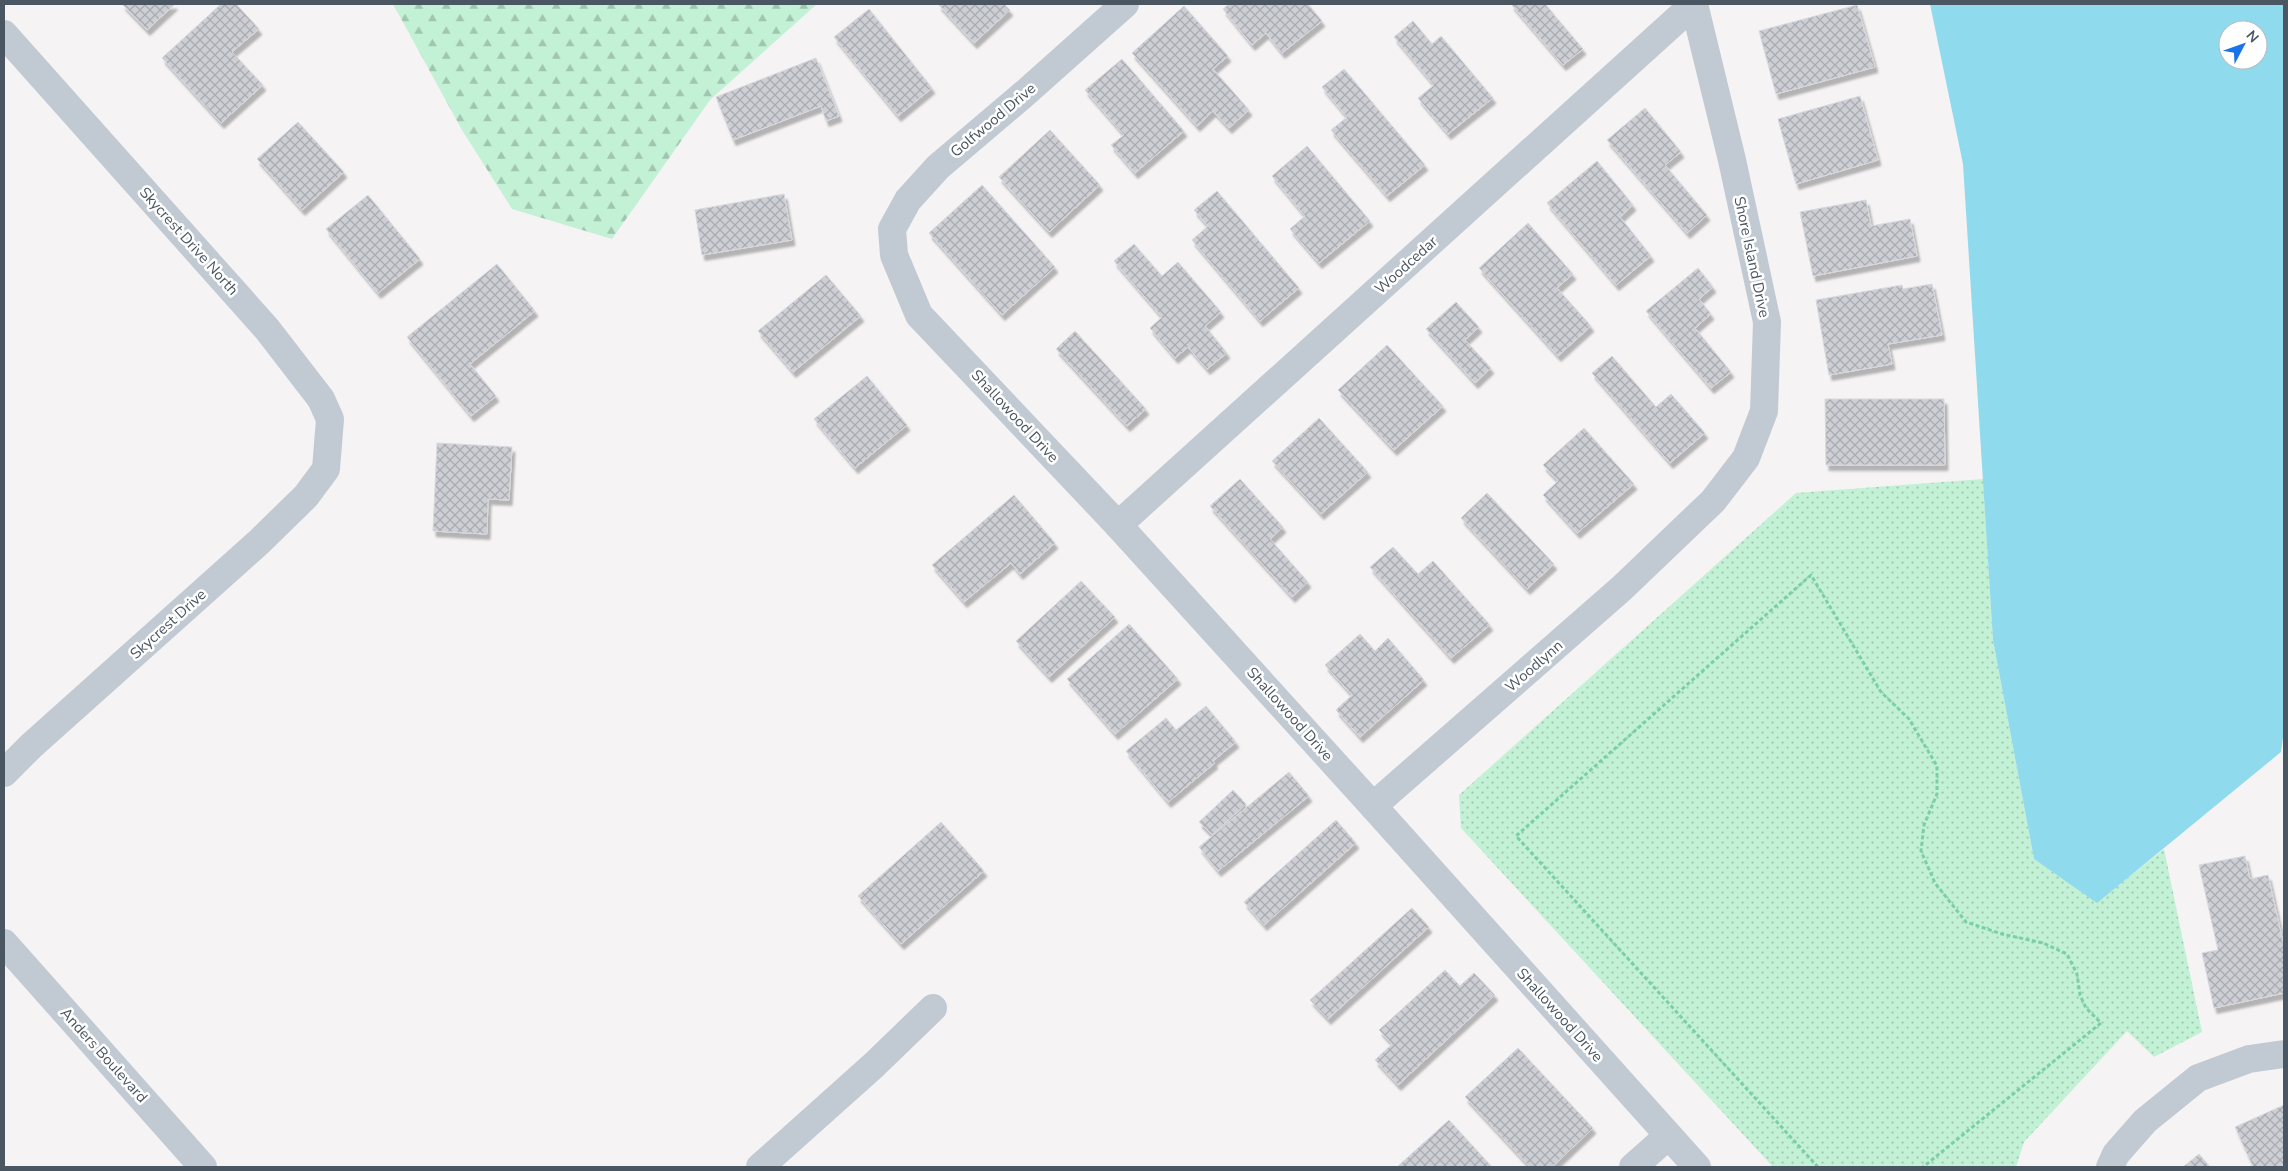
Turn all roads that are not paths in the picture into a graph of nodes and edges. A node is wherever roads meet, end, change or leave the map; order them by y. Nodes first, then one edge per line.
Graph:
1 (1125, 4) edge
2 (1694, 4) edge
3 (4, 34) edge
4 (894, 255) joint
5 (326, 469) joint
6 (1691, 522) joint
7 (1118, 525) junction
8 (4, 773) edge
9 (1373, 806) junction
10 (4, 943) edge
11 (933, 1008) dead end
12 (2284, 1054) edge
13 (1668, 1136) junction
14 (203, 1167) edge
15 (760, 1167) edge
16 (1632, 1167) edge
17 (1697, 1167) edge
18 (2110, 1167) edge

1 - 4 street, Golfwood Drive
2 - 6 street, Shore Island Drive
2 - 7 street, Woodcedar
3 - 5 street, Skycrest Drive North
4 - 7 street, Shallowood Drive
5 - 8 street, Skycrest Drive
6 - 9 street, Woodlynn
7 - 9 street, Shallowood Drive
9 - 13 street, Shallowood Drive
10 - 14 street, Anders Boulevard
11 - 15 street
12 - 18 street
13 - 16 street
13 - 17 street, Shallowood Drive

